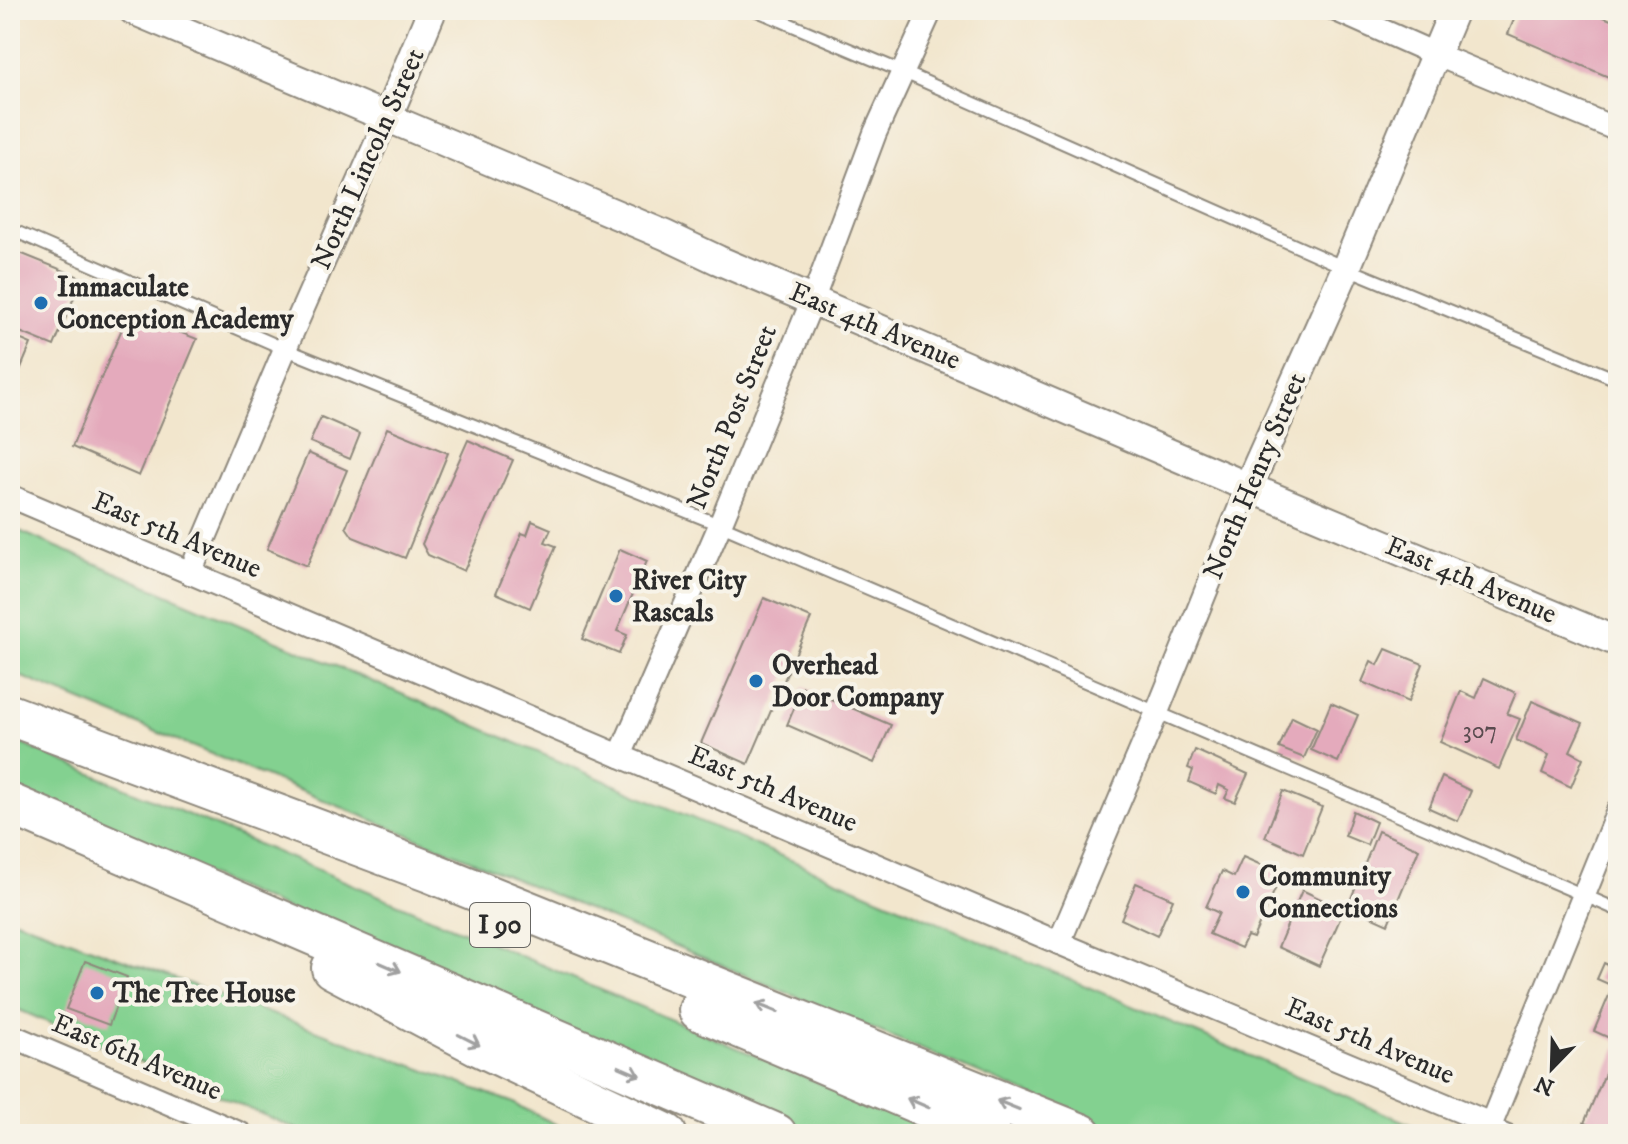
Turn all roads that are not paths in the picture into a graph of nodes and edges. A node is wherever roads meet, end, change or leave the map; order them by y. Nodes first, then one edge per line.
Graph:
1 (133, 10) edge
2 (432, 10) edge
3 (756, 10) edge
4 (931, 10) edge
5 (1336, 10) edge
6 (1454, 10) edge
7 (1435, 54) junction
8 (903, 72) junction
9 (387, 118) junction
10 (1618, 130) edge
11 (10, 229) edge
12 (1346, 268) junction
13 (813, 299) junction
14 (285, 349) junction
15 (1618, 380) edge
16 (1248, 487) junction
17 (10, 496) edge
18 (720, 525) junction
19 (190, 573) junction
20 (1618, 642) edge
21 (1157, 712) junction
22 (10, 715) edge
23 (620, 756) junction
24 (10, 804) edge
25 (1618, 811) edge
26 (53, 822) junction
27 (1584, 894) junction
28 (1618, 910) edge
29 (1059, 943) junction
30 (10, 1035) edge
31 (1491, 1124) junction
32 (241, 1134) edge
33 (666, 1134) edge
34 (776, 1134) edge
35 (990, 1134) edge
36 (1081, 1134) edge
37 (1514, 1134) edge

1 - 9 street, East 4th Avenue
2 - 9 street, North Lincoln Street
3 - 8 lane
4 - 8 street, North Post Street
5 - 7 street
6 - 7 street, North Henry Street
7 - 10 street
7 - 12 street, North Henry Street
8 - 12 lane
8 - 13 street, North Post Street
9 - 13 street, East 4th Avenue
9 - 14 street, North Lincoln Street
11 - 14 lane
12 - 15 lane
12 - 16 street, North Henry Street
13 - 16 street, East 4th Avenue
13 - 18 street, North Post Street
14 - 18 lane
14 - 19 street, North Lincoln Street
16 - 20 street, East 4th Avenue
16 - 21 street, North Henry Street
17 - 19 street, East 5th Avenue
18 - 21 lane
18 - 23 street, North Post Street
19 - 23 street, East 5th Avenue
21 - 27 lane
21 - 29 street, North Henry Street
35 -> 22 highway, I 90
36 -> 22 highway
23 - 29 street, East 5th Avenue
24 - 26 highway
25 - 27 street
26 -> 33 highway
26 -> 34 highway
27 - 28 lane
27 - 31 street
29 - 31 street, East 5th Avenue
30 - 32 street, East 6th Avenue
31 - 37 lane, East 5th Avenue

